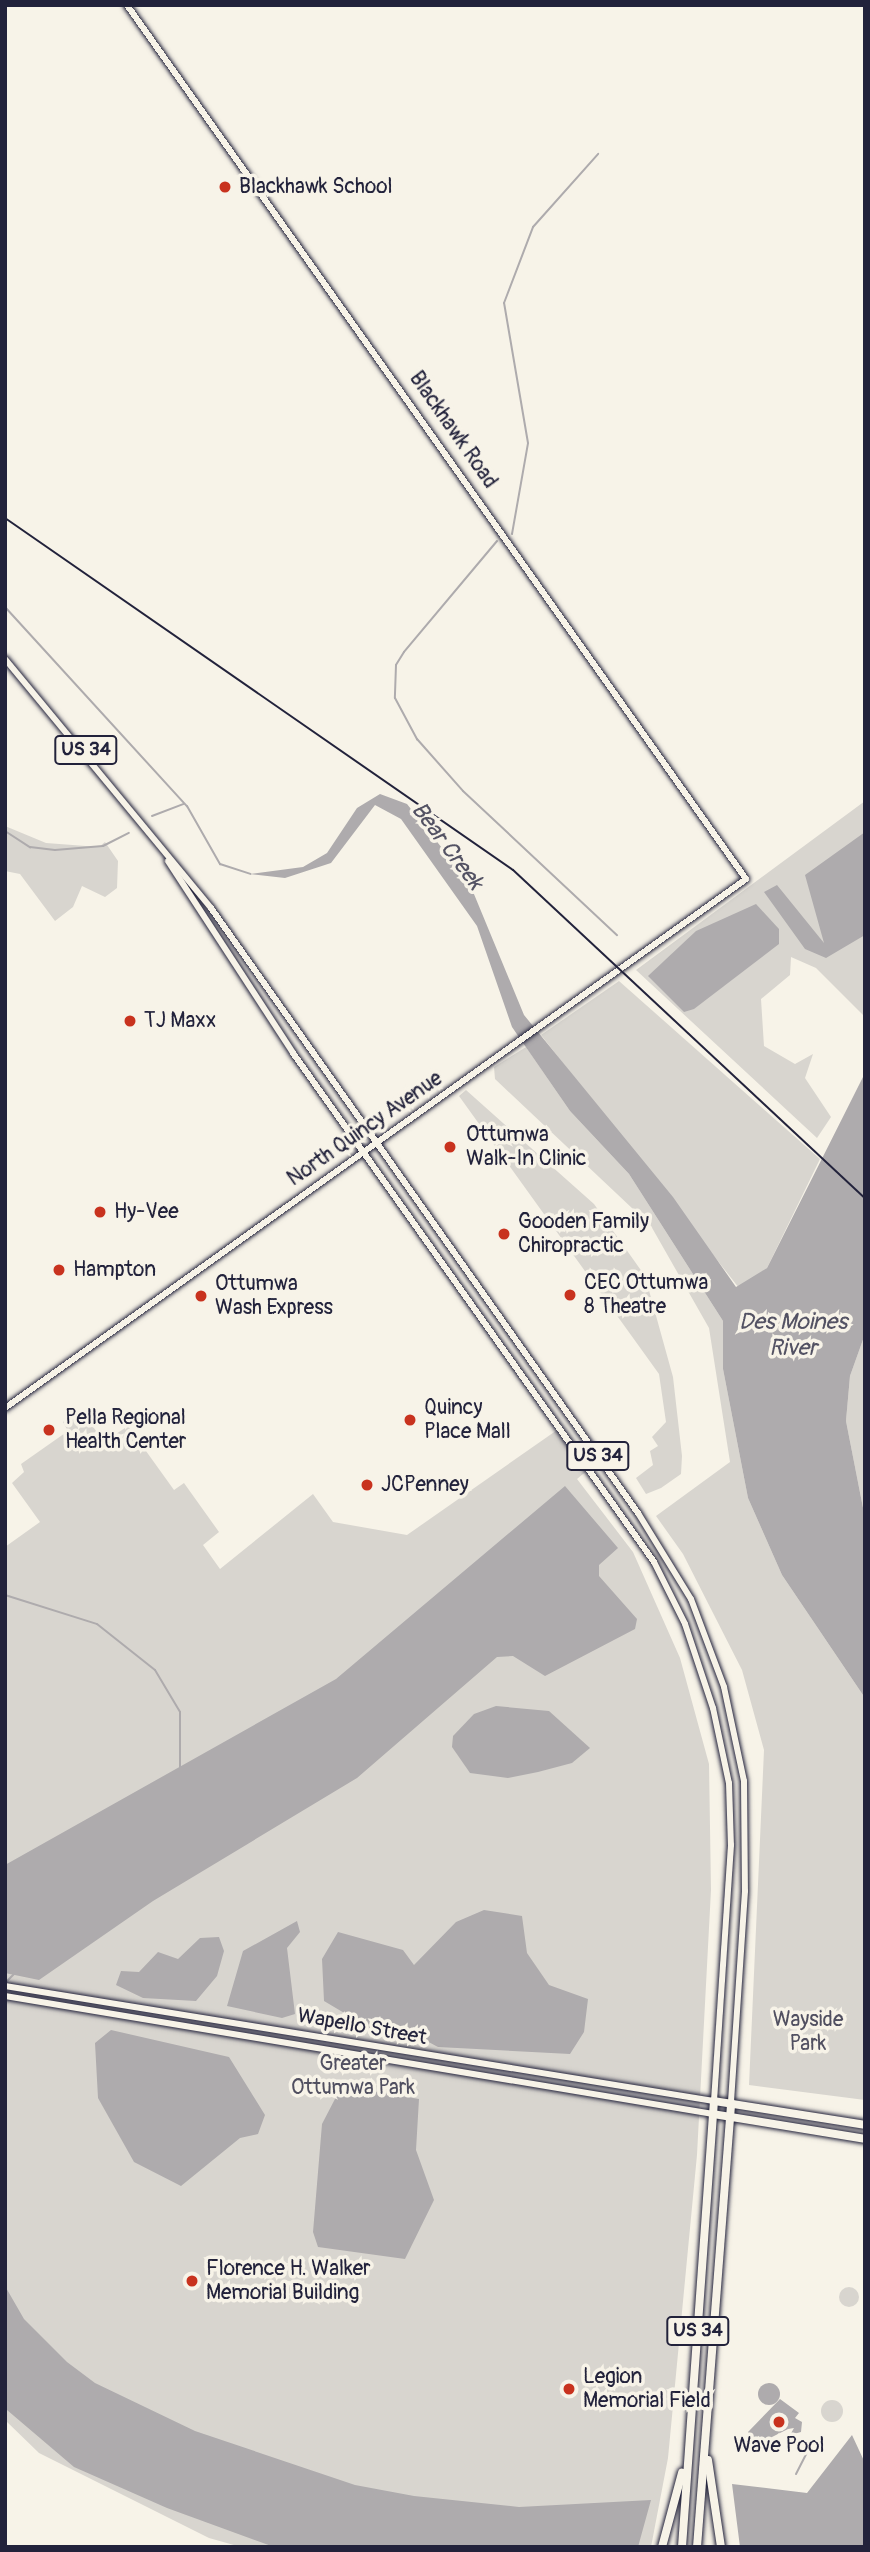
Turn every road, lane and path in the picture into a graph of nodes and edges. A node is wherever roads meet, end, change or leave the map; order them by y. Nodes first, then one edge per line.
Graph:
1 (127, 5) edge
2 (5, 659) edge
3 (160, 847) junction
4 (746, 879) joint
5 (378, 1144) junction
6 (364, 1153) junction
7 (5, 1408) edge
8 (5, 1986) edge
9 (5, 1996) edge
10 (714, 2101) junction
11 (731, 2103) junction
12 (713, 2114) junction
13 (730, 2118) junction
14 (865, 2125) edge
15 (865, 2139) edge
16 (690, 2429) junction
17 (705, 2434) junction
18 (662, 2547) edge
19 (682, 2547) edge
20 (697, 2547) edge
21 (721, 2547) edge

1 - 4 main road, Blackhawk Road
2 - 3 main road, US 34
3 - 5 main road, US 34
3 - 6 main road, US 34
4 - 5 main road, North Quincy Avenue
5 - 6 main road, North Quincy Avenue
5 - 11 main road, US 34
6 - 7 main road, North Quincy Avenue
6 - 10 main road, US 34
8 - 10 main road, Wapello Street
9 - 12 main road, Wapello Street
10 - 11 highway
10 - 12 highway, US 34
11 - 13 highway, US 34
11 - 14 highway
12 - 13 highway
12 - 16 highway, US 34
13 - 15 highway
13 - 17 highway, US 34
16 - 18 highway
16 - 19 highway, US 34
17 - 20 highway, US 34
17 - 21 highway

